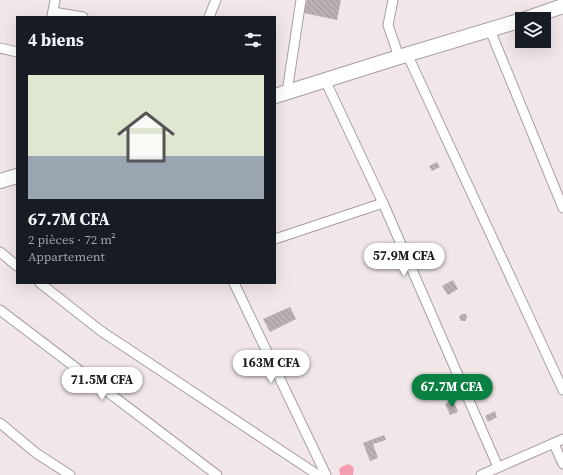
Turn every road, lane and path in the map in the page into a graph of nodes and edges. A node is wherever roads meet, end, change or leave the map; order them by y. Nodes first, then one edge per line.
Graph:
1 (55, 0) edge
2 (216, 0) edge
3 (301, 0) edge
4 (393, 0) edge
5 (563, 6) edge
6 (545, 12) edge
7 (52, 14) edge
8 (73, 16) edge
9 (209, 16) edge
10 (515, 22) edge
11 (490, 30) junction
12 (0, 48) edge
13 (16, 52) edge
14 (403, 55) junction
15 (325, 80) junction
16 (281, 94) edge
17 (16, 176) edge
18 (0, 181) edge
19 (384, 203) junction
20 (563, 208) edge
21 (276, 239) edge
22 (0, 252) edge
23 (16, 265) edge
24 (41, 284) edge
25 (234, 284) edge
26 (0, 310) edge
27 (563, 390) edge
28 (0, 423) edge
29 (563, 439) edge
30 (554, 444) junction
31 (563, 464) edge
32 (498, 467) junction
33 (70, 475) edge
34 (217, 475) edge
35 (318, 475) edge
36 (326, 475) edge
37 (481, 475) edge

1 - 7 street
2 - 9 street
3 - 16 street
4 - 14 street
5 - 6 main road
7 - 8 street
10 - 11 main road
11 - 14 main road
11 - 20 street
12 - 13 street
14 - 15 main road
14 - 27 street
15 - 16 main road
15 - 19 street
17 - 18 main road
19 - 21 street
19 - 32 street
22 - 23 street
24 - 35 street
25 - 36 street
26 - 34 street
28 - 33 street
29 - 30 street
30 - 31 street
30 - 32 street
32 - 37 street

